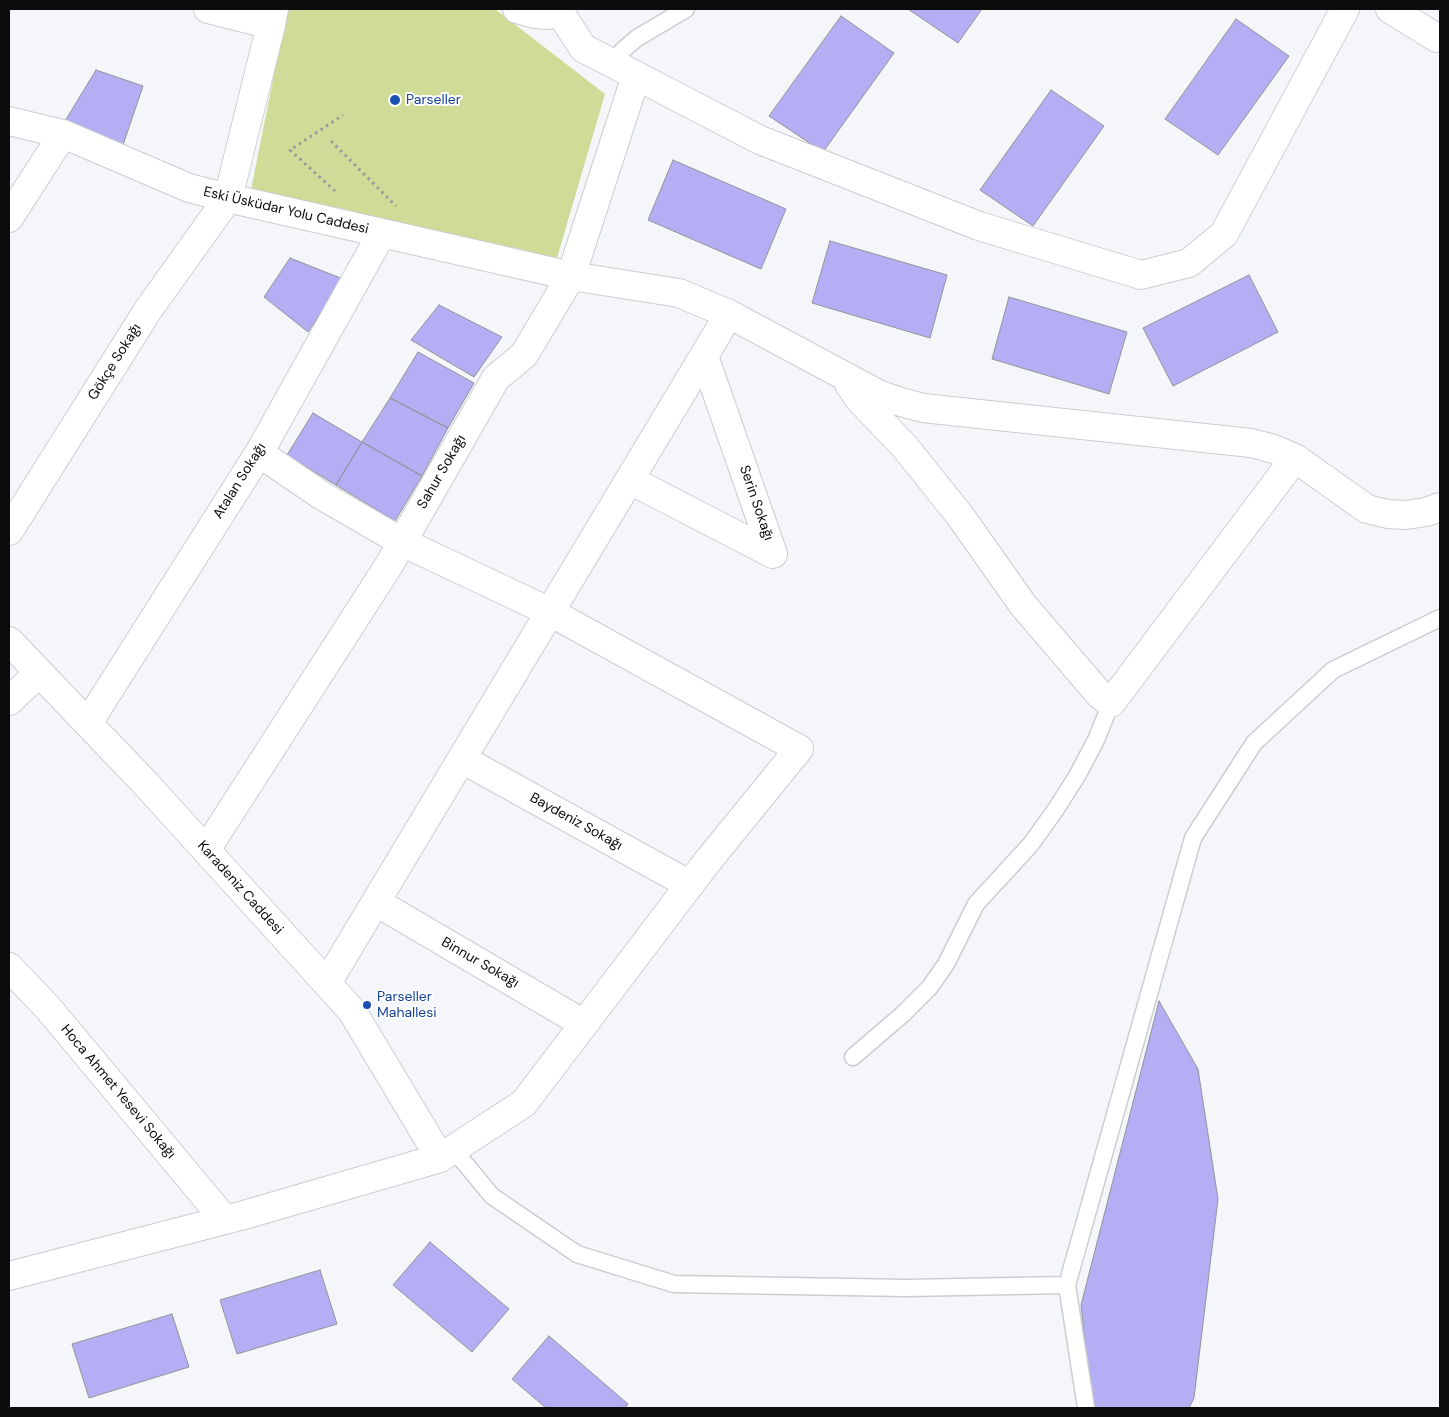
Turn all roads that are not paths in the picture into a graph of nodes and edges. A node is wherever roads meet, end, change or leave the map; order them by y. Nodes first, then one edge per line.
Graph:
1 (208, 9) edge
2 (517, 9) edge
3 (686, 9) edge
4 (1344, 9) edge
5 (1390, 9) edge
6 (559, 10) edge
7 (272, 17) edge
8 (1437, 38) dead end
9 (612, 63) junction
10 (636, 76) junction
11 (9, 121) edge
12 (63, 134) junction
13 (228, 198) junction
14 (9, 218) edge
15 (382, 233) junction
16 (571, 276) junction
17 (729, 314) junction
18 (704, 356) junction
19 (845, 377) junction
20 (259, 453) junction
21 (1295, 458) junction
22 (630, 480) junction
23 (1440, 508) edge
24 (9, 532) edge
25 (402, 542) junction
26 (550, 612) junction
27 (1440, 618) edge
28 (9, 641) edge
29 (39, 672) junction
30 (9, 701) edge
31 (1111, 703) junction
32 (88, 724) junction
33 (462, 759) junction
34 (206, 850) junction
35 (690, 885) junction
36 (376, 902) junction
37 (9, 967) edge
38 (327, 983) junction
39 (584, 1024) junction
40 (853, 1057) dead end
41 (446, 1154) junction
42 (225, 1220) junction
43 (13, 1270) edge
44 (1067, 1285) junction
45 (1086, 1408) edge

1 - 7 street
2 - 6 street
3 - 9 lane
4 - 10 street
5 - 8 street
6 - 9 street
7 - 13 street
9 - 10 street
10 - 16 street, Sahur Sokağı
11 - 12 street, Eski Üsküdar Yolu Caddesi
12 - 13 street, Eski Üsküdar Yolu Caddesi
12 - 14 street
13 - 15 street, Eski Üsküdar Yolu Caddesi
13 - 24 street, Gökçe Sokağı
15 - 16 street, Eski Üsküdar Yolu Caddesi
15 - 20 street, Atalan Sokağı
16 - 17 street, Eski Üsküdar Yolu Caddesi
16 - 25 street, Sahur Sokağı
17 - 18 street
17 - 19 street, Eski Üsküdar Yolu Caddesi
18 - 22 street
18 - 22 street, Serin Sokağı
19 - 21 street, Eski Üsküdar Yolu Caddesi
19 - 31 street
20 - 25 street
20 - 32 street, Atalan Sokağı
21 - 23 street, Eski Üsküdar Yolu Caddesi
21 - 31 street
22 - 26 street
25 - 26 street
25 - 34 street, Sahur Sokağı
26 - 33 street
26 - 35 street
27 - 44 lane
28 - 29 street, Karadeniz Caddesi
29 - 30 street
29 - 32 street, Karadeniz Caddesi
31 - 40 lane
32 - 34 street, Karadeniz Caddesi
33 - 35 street, Baydeniz Sokağı
33 - 36 street
34 - 38 street, Karadeniz Caddesi
35 - 39 street
36 - 38 street
36 - 39 street, Binnur Sokağı
37 - 42 street, Hoca Ahmet Yesevi Sokağı
38 - 41 street, Karadeniz Caddesi
39 - 41 street
41 - 42 street
41 - 44 lane
42 - 43 street
44 - 45 lane

